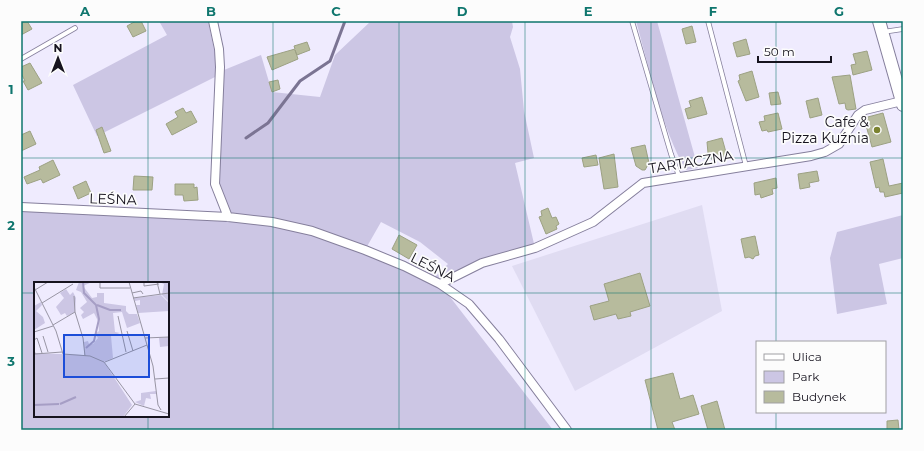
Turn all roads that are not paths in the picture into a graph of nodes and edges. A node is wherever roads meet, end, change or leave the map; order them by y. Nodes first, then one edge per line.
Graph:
1 (212, 21) edge
2 (632, 21) edge
3 (708, 21) edge
4 (881, 26) edge
5 (75, 28) dead end
6 (903, 29) edge
7 (21, 59) edge
8 (902, 103) edge
9 (746, 166) junction
10 (679, 176) junction
11 (21, 207) edge
12 (228, 217) junction
13 (440, 284) junction
14 (567, 430) edge

1 - 12 street
2 - 10 lane
3 - 9 lane
4 - 6 lane
4 - 8 street
5 - 7 lane
8 - 9 street, TARTACZNA
9 - 10 street, TARTACZNA
10 - 13 street, TARTACZNA
11 - 12 street, LEŚNA
12 - 13 street, LEŚNA
13 - 14 street, LEŚNA

